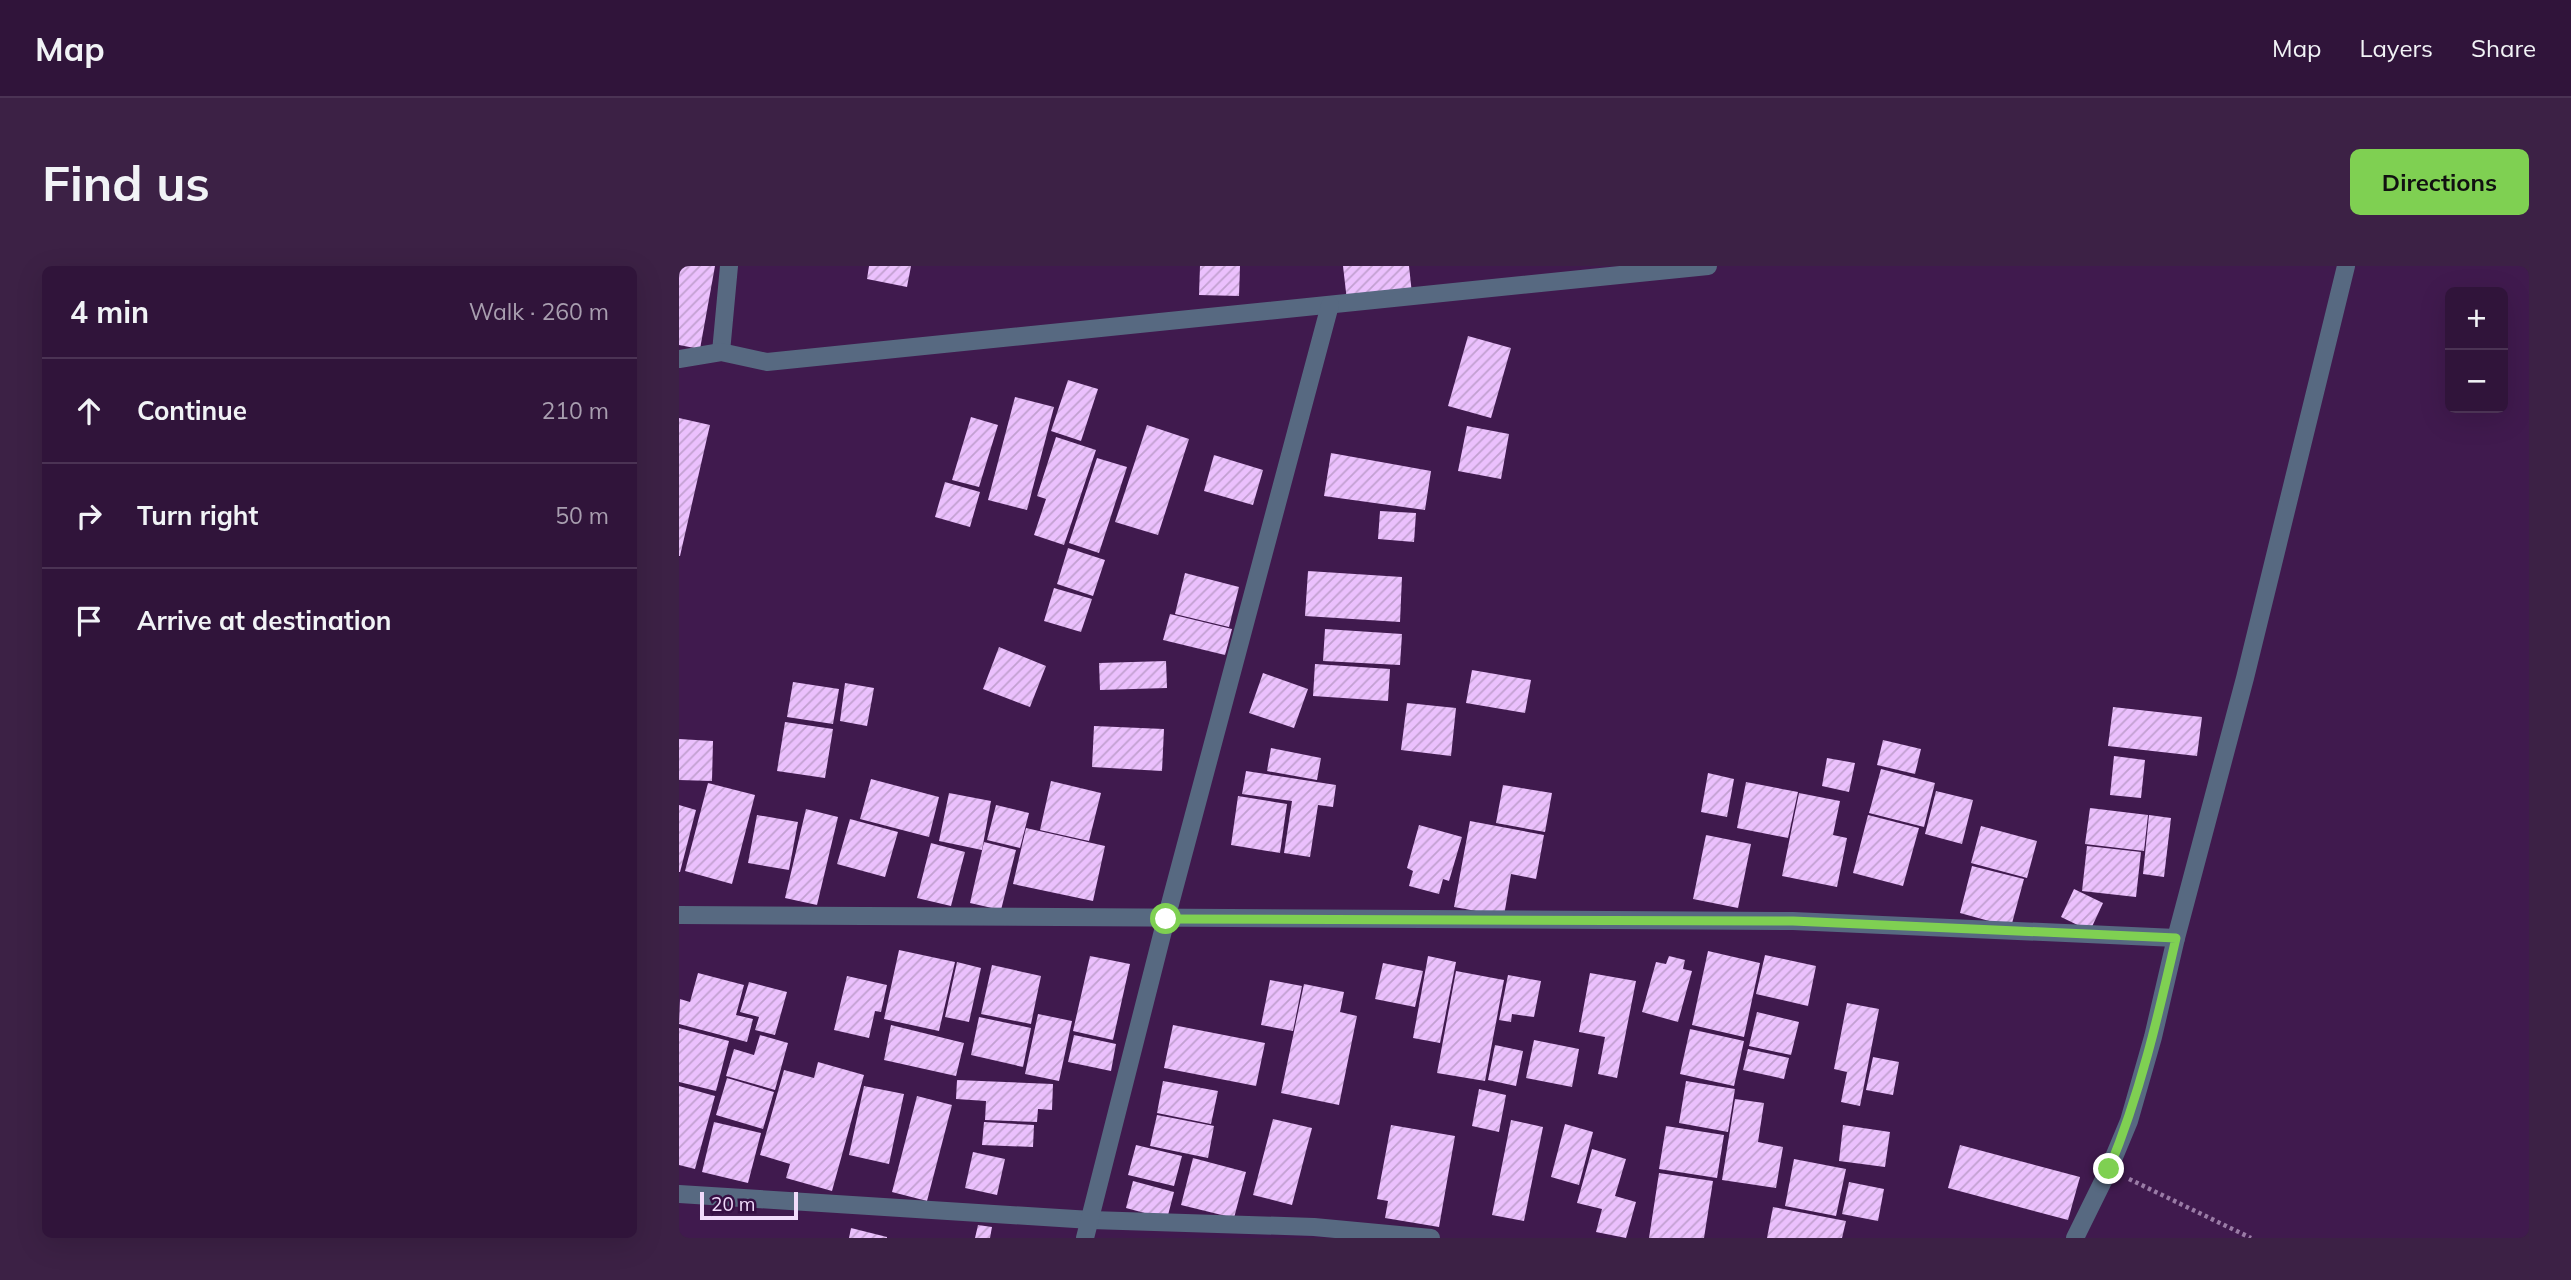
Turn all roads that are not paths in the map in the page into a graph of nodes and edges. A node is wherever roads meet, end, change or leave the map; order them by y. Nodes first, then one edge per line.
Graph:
1 (729, 266) edge
2 (1708, 266) edge
3 (2346, 266) edge
4 (1331, 305) junction
5 (721, 352) junction
6 (679, 359) edge
7 (679, 915) edge
8 (1166, 919) junction
9 (2176, 938) junction
10 (679, 1194) edge
11 (1091, 1220) junction
12 (1085, 1238) edge
13 (1431, 1238) edge
14 (2075, 1238) edge

1 - 5 street
2 - 4 street
3 - 9 street
4 - 5 street
4 - 8 street
5 - 6 street
7 - 8 street
8 - 9 street
8 - 11 street
9 - 14 street
10 - 11 street
11 - 12 street
11 - 13 street

